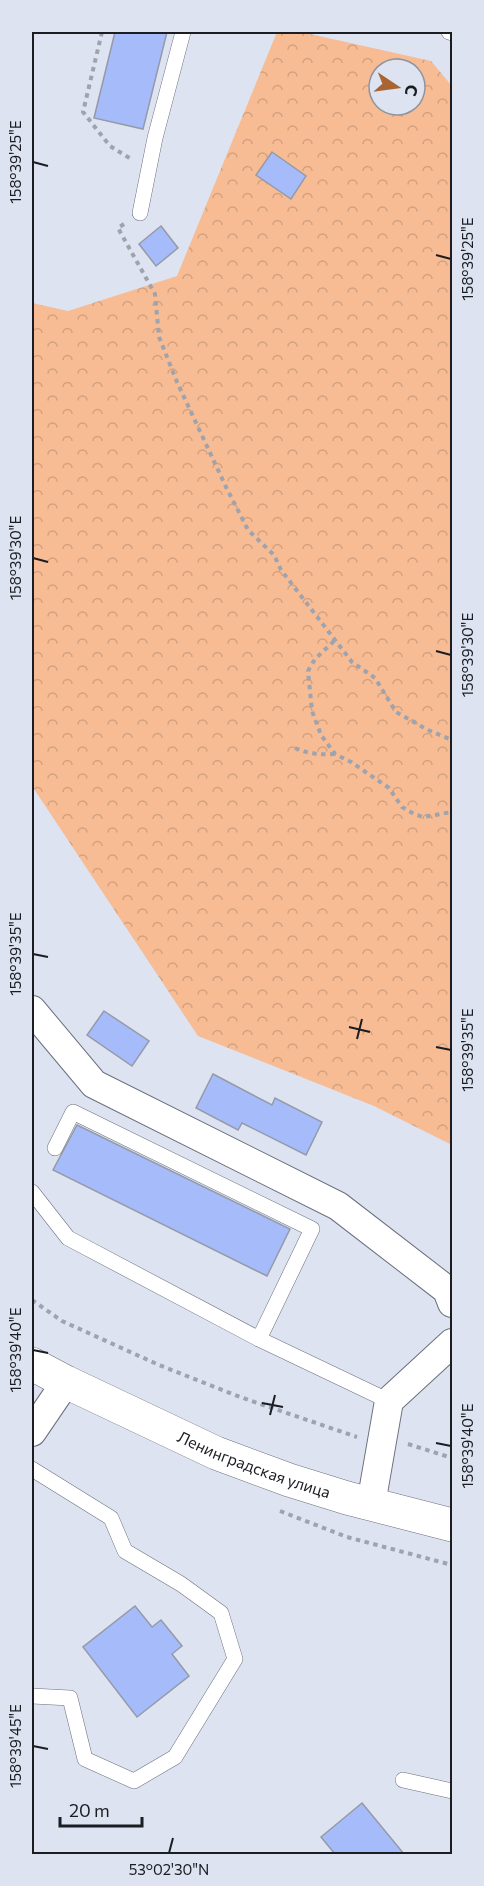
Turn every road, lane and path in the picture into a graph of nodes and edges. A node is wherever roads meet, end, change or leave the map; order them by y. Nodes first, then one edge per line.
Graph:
1 (102, 32) edge
2 (183, 32) edge
3 (149, 170) junction
4 (140, 213) joint
5 (334, 641) junction
6 (453, 740) edge
7 (295, 748) dead end
8 (335, 754) junction
9 (453, 812) edge
10 (34, 1014) edge
11 (55, 1148) dead end
12 (32, 1192) edge
13 (32, 1300) edge
14 (453, 1303) edge
15 (259, 1339) junction
16 (453, 1343) edge
17 (32, 1364) edge
18 (66, 1382) junction
19 (388, 1401) junction
20 (32, 1432) edge
21 (380, 1445) junction
22 (453, 1458) edge
23 (32, 1469) edge
24 (371, 1504) junction
25 (453, 1525) edge
26 (32, 1696) edge
27 (403, 1780) dead end
28 (453, 1791) edge

1 - 3 path
2 - 3 lane
3 - 4 lane
4 - 5 path
5 - 6 path
5 - 8 path
7 - 8 path
8 - 9 path
10 - 14 street
11 - 15 lane
12 - 15 lane
13 - 21 path
15 - 19 lane
16 - 19 street
17 - 18 main road, Ленинградская улица
18 - 20 street
18 - 24 main road, Ленинградская улица
19 - 21 street
21 - 22 path
21 - 24 street
23 - 26 lane
24 - 25 main road, Ленинградская улица
27 - 28 lane

